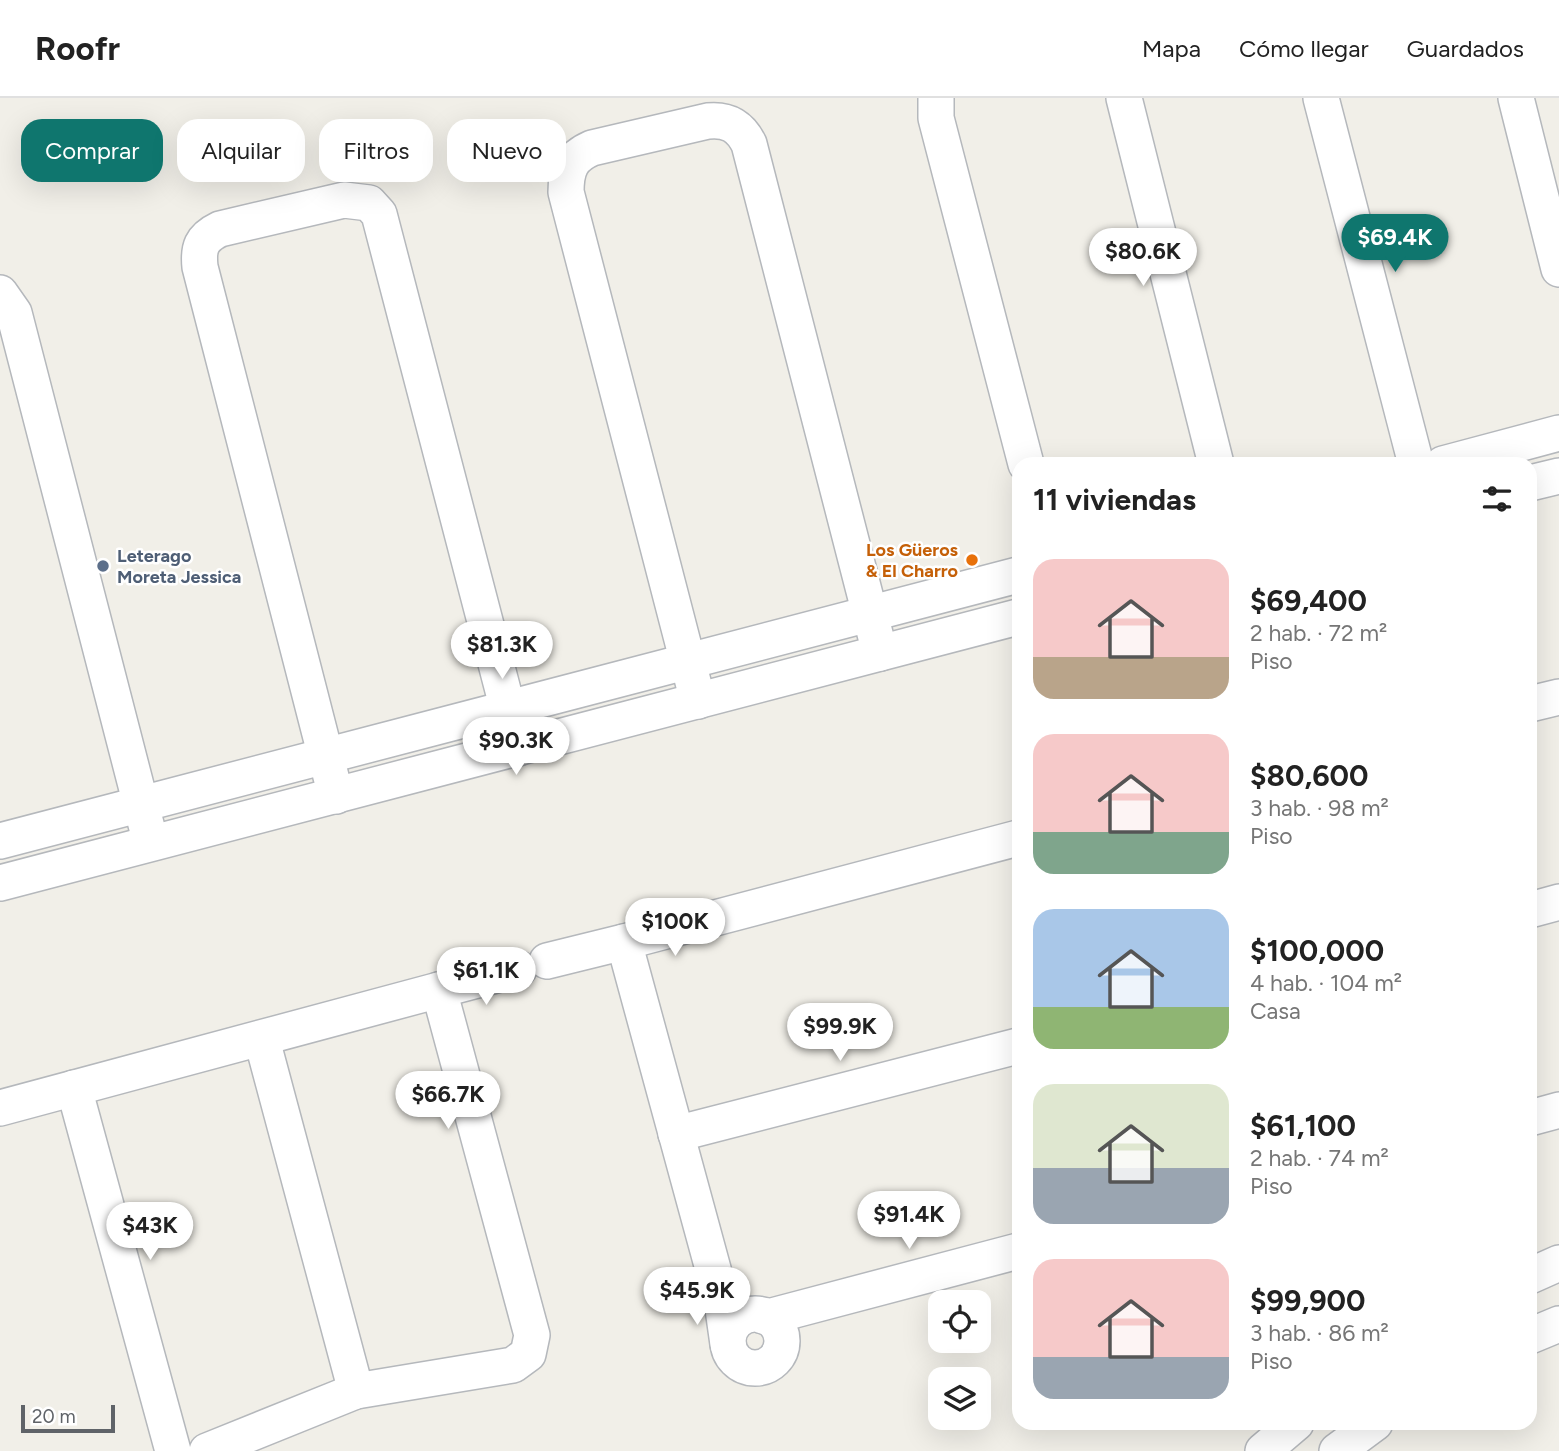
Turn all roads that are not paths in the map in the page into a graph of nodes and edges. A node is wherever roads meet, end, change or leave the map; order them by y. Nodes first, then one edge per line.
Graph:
1 (936, 98) edge
2 (1124, 98) edge
3 (1321, 98) edge
4 (1516, 98) edge
5 (1559, 269) edge
6 (0, 293) edge
7 (1559, 433) edge
8 (1024, 457) edge
9 (1214, 457) edge
10 (1414, 457) edge
11 (1469, 457) edge
12 (1559, 476) edge
13 (1537, 481) edge
14 (1012, 577) edge
15 (870, 614) junction
16 (1012, 619) edge
17 (880, 653) junction
18 (687, 661) junction
19 (1559, 697) edge
20 (698, 701) junction
21 (1537, 702) edge
22 (507, 709) junction
23 (518, 748) junction
24 (326, 756) junction
25 (336, 796) junction
26 (141, 804) junction
27 (1012, 840) edge
28 (0, 841) edge
29 (152, 844) junction
30 (0, 883) edge
31 (1559, 902) edge
32 (1537, 908) edge
33 (624, 942) junction
34 (439, 990) junction
35 (262, 1040) junction
36 (1012, 1048) edge
37 (74, 1088) junction
38 (0, 1108) edge
39 (1559, 1110) edge
40 (1537, 1116) edge
41 (676, 1134) junction
42 (1012, 1253) edge
43 (1559, 1263) edge
44 (1537, 1273) edge
45 (722, 1302) junction
46 (814, 1305) junction
47 (759, 1315) junction
48 (1559, 1324) edge
49 (1537, 1333) edge
50 (728, 1344) junction
51 (779, 1354) junction
52 (356, 1391) junction
53 (1288, 1430) edge
54 (1366, 1430) edge
55 (173, 1451) edge
56 (206, 1451) edge
57 (1263, 1451) edge
58 (1337, 1451) edge

1 - 8 street
2 - 9 street
3 - 10 street
4 - 5 street
6 - 26 street
7 - 11 street
12 - 13 street
14 - 15 street
15 - 17 street
15 - 18 street
15 - 18 street
16 - 17 street
17 - 20 street
18 - 20 street
18 - 22 street
19 - 21 street
20 - 23 street
22 - 23 street
22 - 24 street
22 - 24 street
23 - 25 street
24 - 25 street
24 - 26 street
25 - 29 street
26 - 28 street
26 - 29 street
27 - 33 street
29 - 30 street
31 - 32 street
33 - 34 street
33 - 41 street
34 - 35 street
34 - 52 street
35 - 37 street
35 - 52 street
36 - 41 street
37 - 38 street
37 - 55 street
39 - 40 street
41 - 45 street
42 - 46 street
43 - 44 street
45 - 47 street
45 - 50 street
46 - 47 street
46 - 51 street
47 - 50 street
47 - 51 street
48 - 49 street
50 - 51 street
52 - 56 street
53 - 57 street
54 - 58 street

